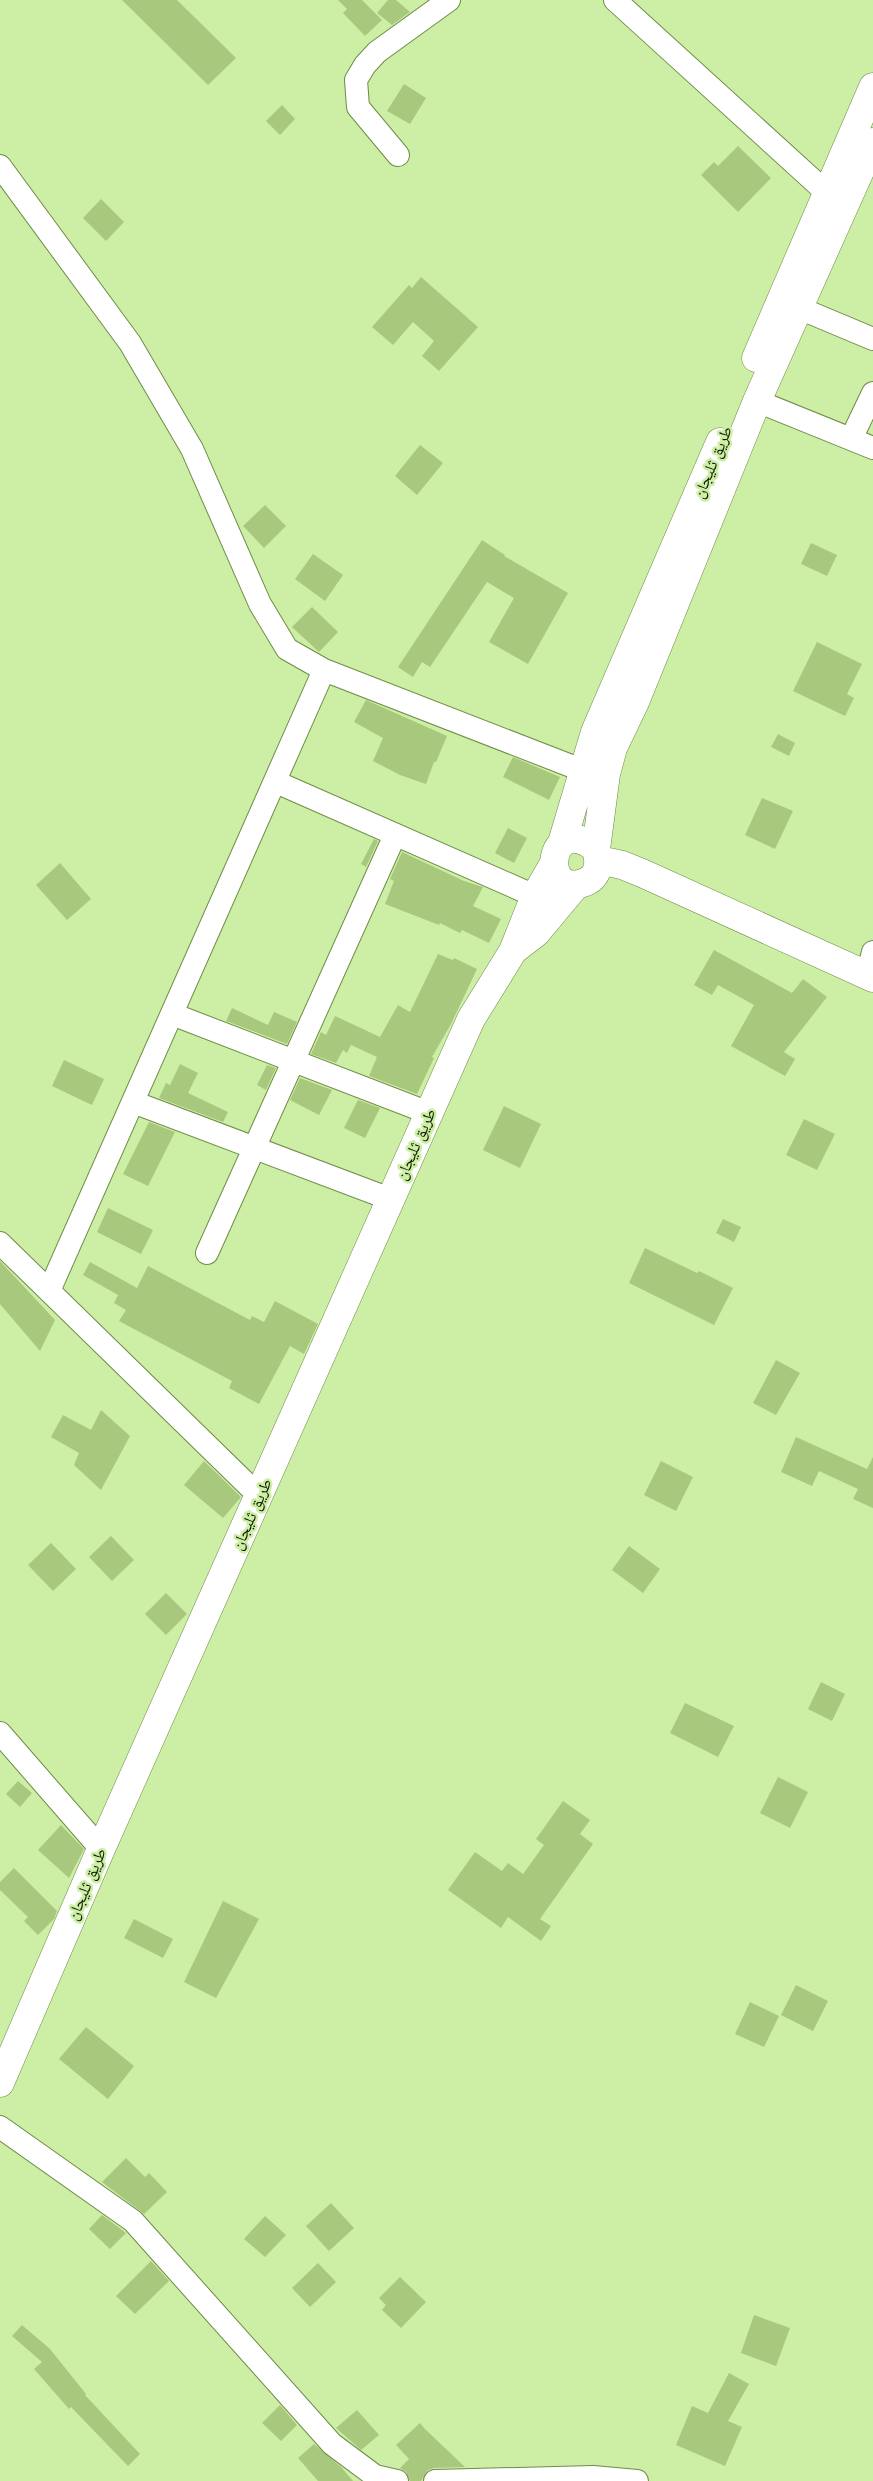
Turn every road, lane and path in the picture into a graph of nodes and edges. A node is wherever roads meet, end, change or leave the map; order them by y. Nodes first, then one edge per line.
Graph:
1 (449, 0) edge
2 (616, 0) edge
3 (873, 86) edge
4 (873, 142) edge
5 (398, 155) dead end
6 (0, 166) edge
7 (865, 182) edge
8 (835, 200) junction
9 (799, 308) junction
10 (873, 338) edge
11 (873, 393) edge
12 (757, 401) junction
13 (852, 439) junction
14 (873, 448) edge
15 (324, 670) junction
16 (595, 772) junction
17 (276, 782) junction
18 (395, 835) junction
19 (558, 854) junction
20 (598, 855) junction
21 (576, 885) junction
22 (535, 896) junction
23 (513, 951) junction
24 (871, 969) edge
25 (172, 1014) junction
26 (293, 1059) junction
27 (133, 1102) junction
28 (429, 1112) junction
29 (254, 1147) junction
30 (390, 1199) junction
31 (0, 1243) edge
32 (207, 1253) dead end
33 (48, 1290) junction
34 (259, 1496) junction
35 (0, 1733) edge
36 (101, 1849) junction
37 (0, 2083) edge
38 (0, 2127) edge
39 (397, 2481) edge
40 (435, 2481) edge
41 (637, 2481) edge

1 - 5 street
2 - 8 street
3 - 8 main road, طريق ثليجان
4 - 7 main road, طريق ثليجان
6 - 15 street
7 - 8 main road, طريق ثليجان
8 - 9 main road, طريق ثليجان
8 - 16 main road, طريق ثليجان
9 - 10 street
9 - 12 main road, طريق ثليجان
11 - 13 street
12 - 13 street
12 - 16 main road, طريق ثليجان
13 - 14 street
15 - 16 street
15 - 17 street
16 - 19 main road, طريق ثليجان
16 - 20 main road, طريق ثليجان
17 - 18 street
17 - 25 street
18 - 22 street
18 - 26 street
19 - 20 main road
19 - 21 main road
19 - 22 main road, طريق ثليجان
20 - 21 main road
20 - 24 main road
21 - 23 main road, طريق ثليجان
22 - 23 main road, طريق ثليجان
23 - 28 main road, طريق ثليجان
25 - 26 street
25 - 27 street
26 - 28 street
26 - 29 street
27 - 29 street
27 - 33 street
28 - 30 main road, طريق ثليجان
29 - 30 street
29 - 32 street
30 - 34 main road, طريق ثليجان
31 - 33 street
33 - 34 street
34 - 36 main road, طريق ثليجان
35 - 36 street
36 - 37 main road, طريق ثليجان
38 - 39 street
40 - 41 street

